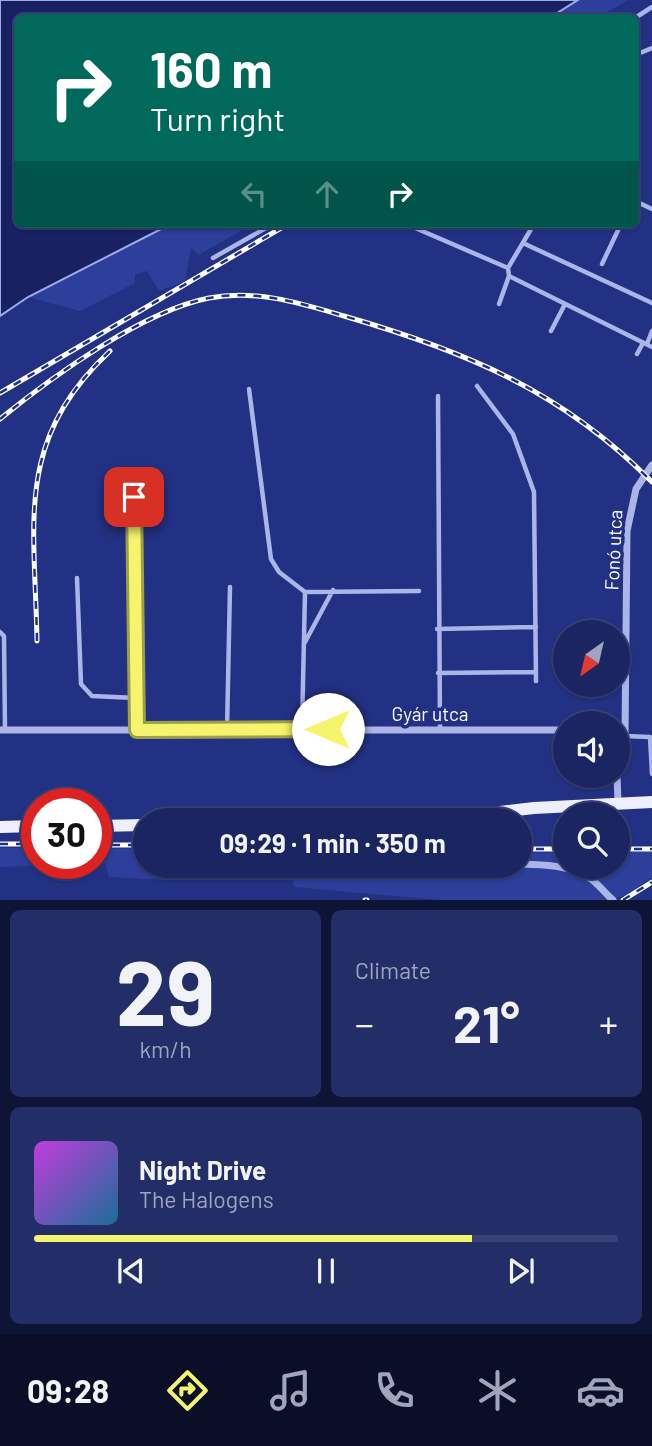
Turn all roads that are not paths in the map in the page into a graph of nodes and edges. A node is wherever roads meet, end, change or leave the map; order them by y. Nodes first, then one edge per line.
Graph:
1 (266, 228) edge
2 (415, 228) edge
3 (532, 228) edge
4 (619, 228) edge
5 (525, 244) junction
6 (213, 258) dead end
7 (601, 264) dead end
8 (508, 268) junction
9 (509, 276) junction
10 (652, 303) edge
11 (499, 304) dead end
12 (565, 304) junction
13 (551, 331) dead end
14 (652, 331) edge
15 (647, 345) edge
16 (637, 354) dead end
17 (477, 386) dead end
18 (249, 389) dead end
19 (438, 396) dead end
20 (652, 465) edge
21 (134, 497) dead end
22 (77, 578) dead end
23 (230, 587) dead end
24 (333, 590) junction
25 (419, 591) dead end
26 (305, 592) junction
27 (536, 627) junction
28 (437, 629) junction
29 (0, 632) edge
30 (304, 644) junction
31 (438, 673) junction
32 (536, 673) junction
33 (536, 681) dead end
34 (136, 698) junction
35 (622, 711) edge
36 (302, 729) junction
37 (440, 729) junction
38 (3, 730) edge
39 (137, 730) junction
40 (227, 730) junction
41 (553, 730) edge
42 (630, 736) edge
43 (652, 774) edge
44 (617, 788) edge
45 (618, 802) edge
46 (630, 802) edge
47 (652, 802) edge
48 (553, 808) edge
49 (532, 810) edge
50 (133, 825) edge
51 (21, 826) edge
52 (112, 826) edge
53 (0, 827) edge
54 (532, 866) edge
55 (613, 900) edge

1 - 6 lane
2 - 8 lane
3 - 5 lane
4 - 7 lane
5 - 8 lane
5 - 10 lane
8 - 9 lane
9 - 11 lane
9 - 12 lane
12 - 13 lane
12 - 15 lane
14 - 15 lane
15 - 16 lane
17 - 27 lane
18 - 26 lane
19 - 28 lane
20 - 35 street, Fonó utca
21 - 34 lane
22 - 34 lane
23 - 40 lane
24 - 25 lane
24 - 26 lane
24 - 30 lane
26 - 30 lane
27 - 28 lane
27 - 32 lane
28 - 31 lane
29 - 38 lane
30 - 36 lane
31 - 32 lane
31 - 37 lane
32 - 33 lane
34 - 39 lane
36 - 37 street, Gyár utca
36 - 40 street, Gyár utca
37 - 41 street, Gyár utca
38 - 39 street, Gyár utca
39 - 40 street, Gyár utca
42 - 43 lane
44 - 45 street
46 - 47 main road
48 - 49 main road
50 - 52 main road
51 - 53 main road
54 - 55 street

